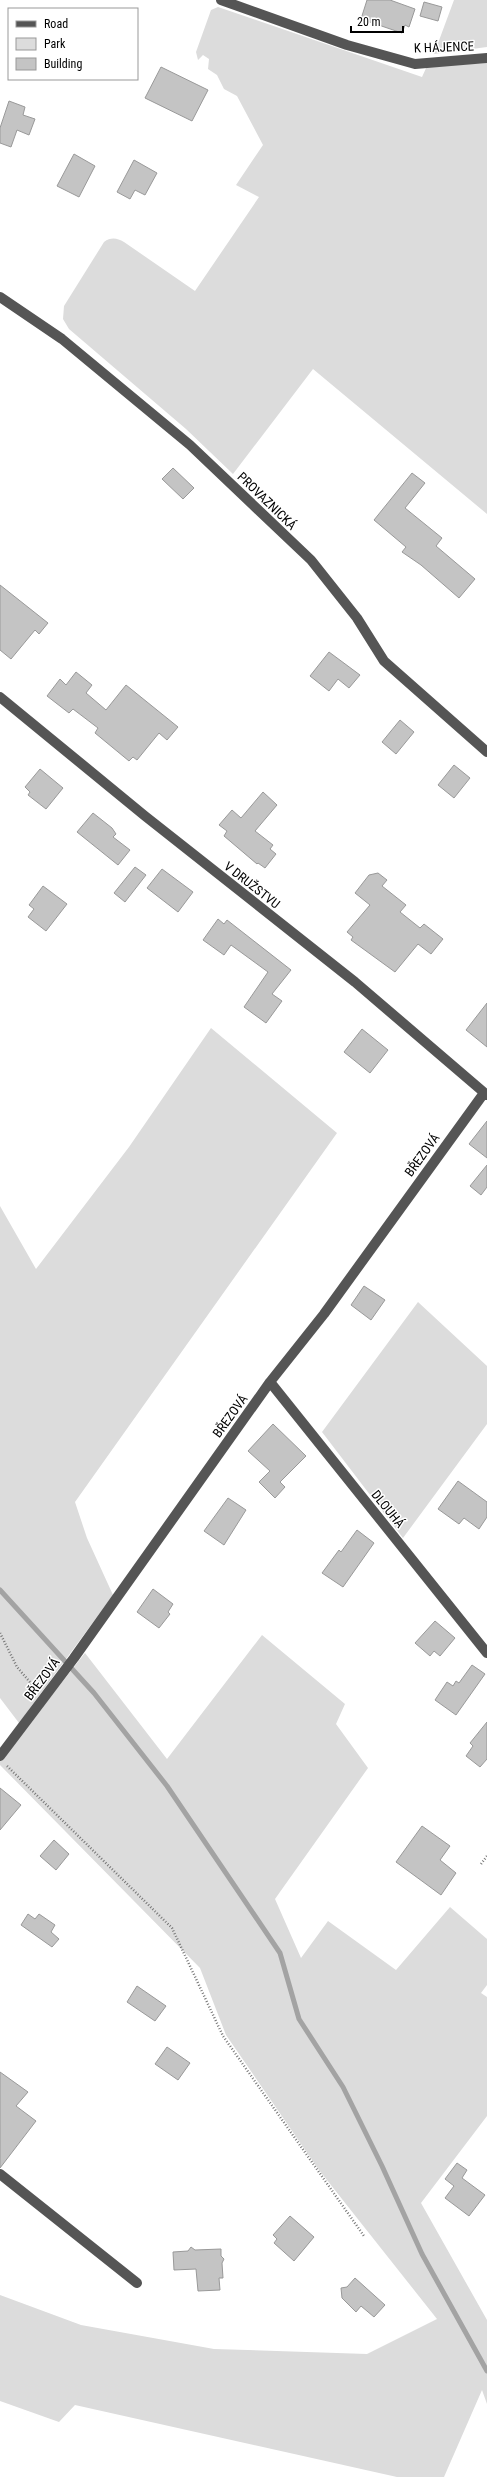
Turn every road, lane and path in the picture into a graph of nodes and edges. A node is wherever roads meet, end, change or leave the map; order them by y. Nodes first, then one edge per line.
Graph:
1 (221, 0) edge
2 (487, 58) edge
3 (0, 297) edge
4 (0, 697) edge
5 (487, 752) edge
6 (485, 1094) edge
7 (270, 1382) junction
8 (0, 1633) edge
9 (487, 1653) edge
10 (43, 1698) junction
11 (3, 1760) edge
12 (487, 1856) edge
13 (480, 1864) dead end
14 (0, 2174) edge
15 (364, 2236) dead end
16 (137, 2283) dead end

1 - 2 street, K HÁJENCE
3 - 5 street, PROVAZNICKÁ
4 - 6 street, V DRUŽSTVU
6 - 7 street, BŘEZOVÁ
7 - 9 street, DLOUHÁ
7 - 10 street, BŘEZOVÁ
8 - 10 path
10 - 11 street, BŘEZOVÁ
11 - 15 path
12 - 13 path
14 - 16 street

